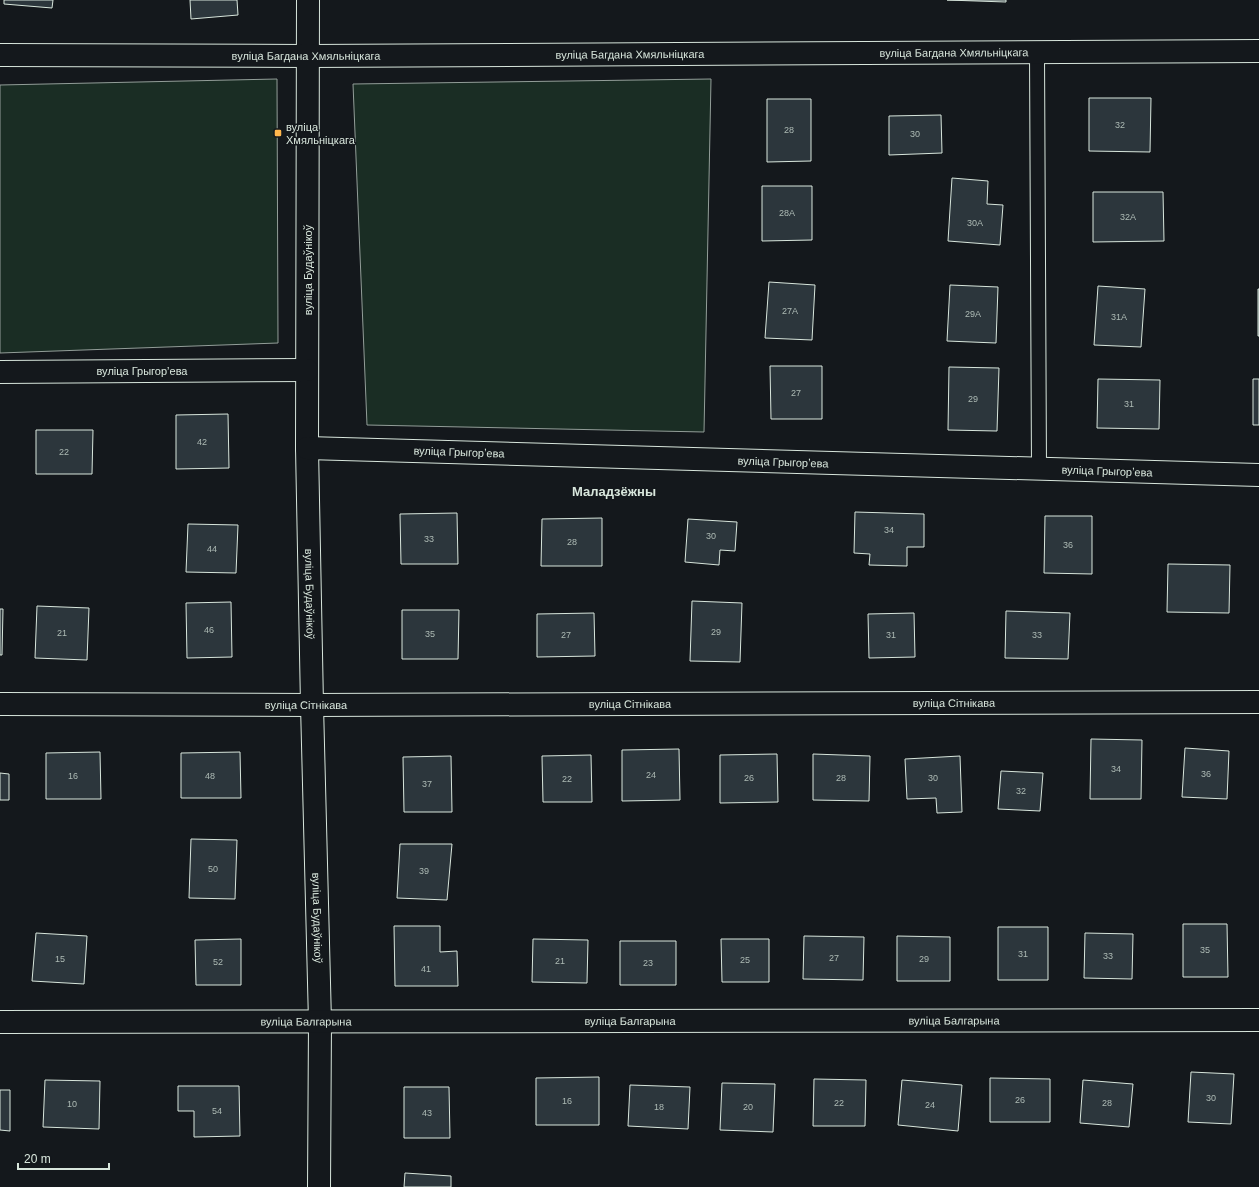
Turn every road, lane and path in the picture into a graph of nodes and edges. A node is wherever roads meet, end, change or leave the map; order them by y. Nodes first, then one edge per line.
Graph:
1 (308, 0) edge
2 (1259, 51) edge
3 (1037, 52) junction
4 (0, 55) edge
5 (308, 56) junction
6 (307, 370) junction
7 (0, 372) edge
8 (307, 448) junction
9 (1039, 469) junction
10 (1259, 475) edge
11 (1259, 702) edge
12 (0, 704) edge
13 (312, 705) junction
14 (1259, 1020) edge
15 (0, 1022) edge
16 (320, 1022) junction
17 (319, 1187) edge

1 - 5 street, вуліца Будаўнікоў
2 - 3 street, вуліца Багдана Хмяльніцкага
3 - 5 street, вуліца Багдана Хмяльніцкага
3 - 9 lane
4 - 5 street, вуліца Багдана Хмяльніцкага
5 - 6 street, вуліца Будаўнікоў
6 - 7 street, вуліца Грыгорʼева
6 - 8 street, вуліца Будаўнікоў
8 - 9 street, вуліца Грыгорʼева
8 - 13 street, вуліца Будаўнікоў
9 - 10 street, вуліца Грыгорʼева
11 - 13 street, вуліца Сітнікава
12 - 13 street, вуліца Сітнікава
13 - 16 street, вуліца Будаўнікоў
14 - 16 street, вуліца Балгарына
15 - 16 street, вуліца Балгарына
16 - 17 street, вуліца Будаўнікоў

